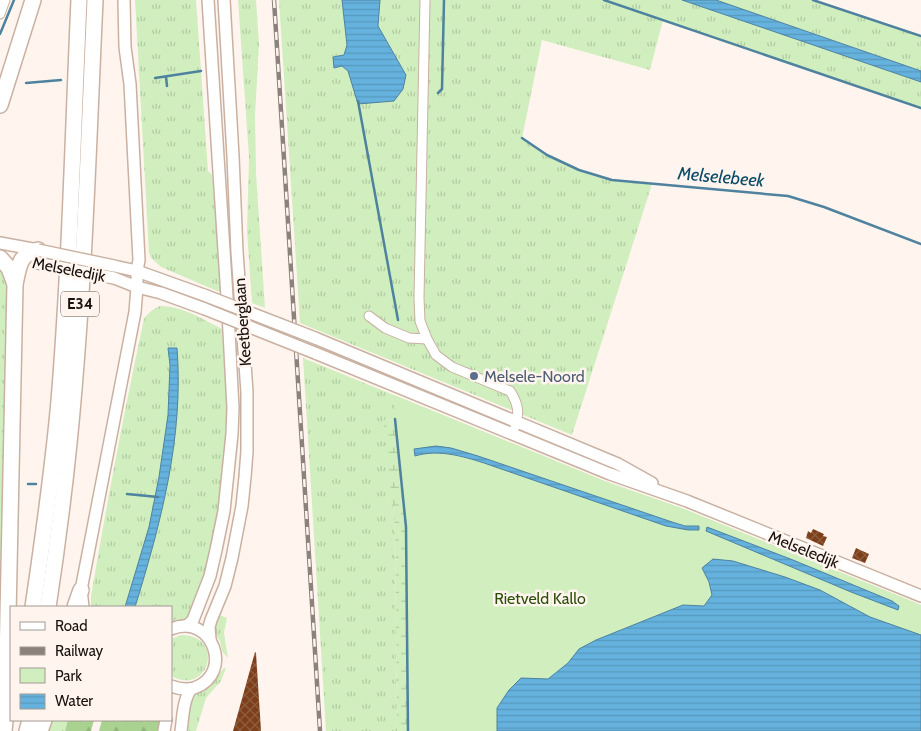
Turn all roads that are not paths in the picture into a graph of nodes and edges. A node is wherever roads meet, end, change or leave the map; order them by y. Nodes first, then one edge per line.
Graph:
1 (6, 0) edge
2 (33, 0) edge
3 (79, 0) edge
4 (95, 0) edge
5 (124, 0) edge
6 (208, 0) edge
7 (224, 0) edge
8 (425, 0) edge
9 (0, 14) edge
10 (0, 105) edge
11 (0, 243) edge
12 (37, 256) junction
13 (0, 257) edge
14 (21, 260) junction
15 (137, 271) junction
16 (114, 272) junction
17 (15, 284) junction
18 (138, 288) junction
19 (151, 290) junction
20 (135, 312) junction
21 (369, 316) dead end
22 (427, 339) junction
23 (517, 421) junction
24 (512, 434) junction
25 (687, 501) junction
26 (81, 590) junction
27 (921, 596) edge
28 (33, 606) edge
29 (48, 606) edge
30 (75, 606) edge
31 (83, 606) edge
32 (184, 626) junction
33 (172, 629) edge
34 (210, 639) junction
35 (172, 686) edge
36 (190, 689) junction
37 (4, 731) edge
38 (181, 731) edge

1 - 9 street
2 - 10 highway
3 - 28 highway, E34
4 - 29 highway, E34
5 - 15 main road
6 - 32 main road, Keetberglaan
7 - 34 main road, Keetberglaan
8 - 22 street
11 - 12 main road, Melseledijk
12 - 14 highway
12 - 16 main road, Melseledijk, bridge
13 - 14 main road, Melseledijk
13 - 17 highway
14 - 17 highway
15 - 16 main road
15 - 18 main road
15 - 23 main road, Melseledijk, bridge
16 - 18 main road, Melseledijk
17 - 37 highway
18 - 19 main road, Melseledijk
18 - 20 main road
19 - 20 main road
19 - 24 main road, Melseledijk, bridge
20 - 26 main road
21 - 22 street
22 - 23 street
23 - 24 street
23 - 25 main road, Melseledijk
24 - 25 main road, Melseledijk
25 - 27 main road, Melseledijk
26 - 30 highway
26 - 31 main road
32 - 33 main road
32 - 34 main road
34 - 36 main road
35 - 36 main road
36 - 38 main road

